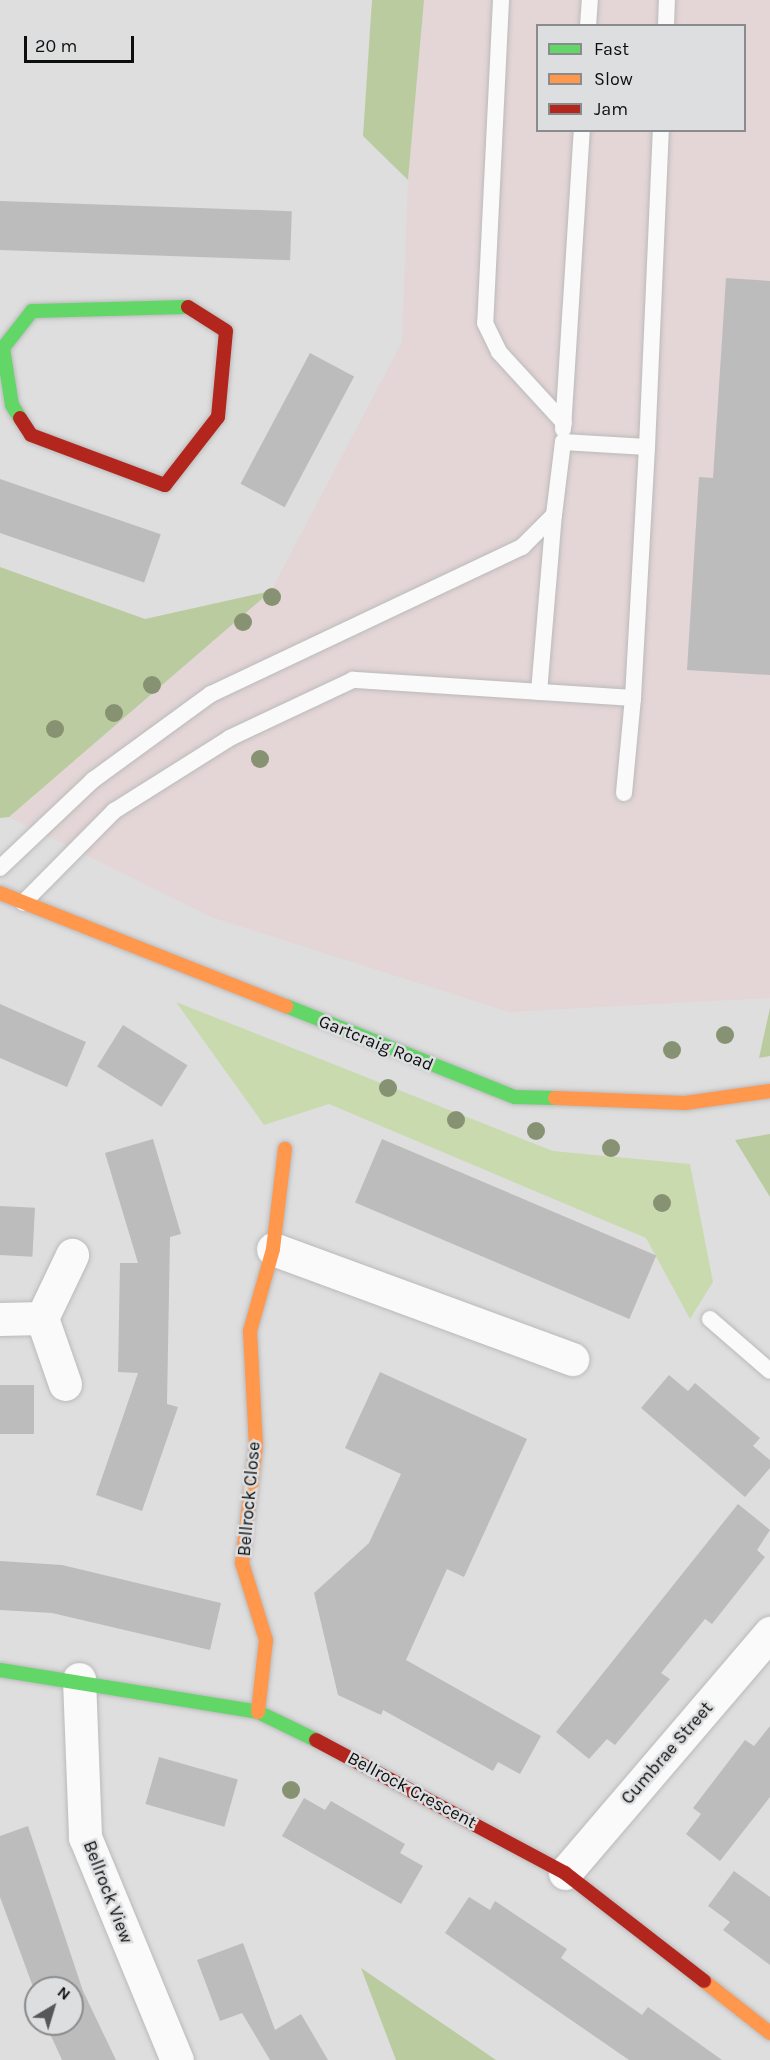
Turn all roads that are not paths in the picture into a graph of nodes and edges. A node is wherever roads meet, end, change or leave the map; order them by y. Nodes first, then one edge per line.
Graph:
1 (501, 0) edge
2 (590, 0) edge
3 (667, 0) edge
4 (588, 24) edge
5 (666, 24) edge
6 (582, 132) edge
7 (661, 132) edge
8 (2, 348) edge
9 (564, 423) junction
10 (562, 442) junction
11 (647, 447) junction
12 (554, 515) junction
13 (539, 692) junction
14 (633, 698) junction
15 (624, 794) dead end
16 (0, 868) edge
17 (0, 893) edge
18 (23, 903) junction
19 (770, 1091) edge
20 (285, 1149) dead end
21 (273, 1249) junction
22 (72, 1255) dead end
23 (42, 1318) junction
24 (0, 1319) edge
25 (710, 1319) dead end
26 (572, 1359) dead end
27 (770, 1371) edge
28 (65, 1384) dead end
29 (770, 1633) edge
30 (0, 1670) edge
31 (78, 1679) junction
32 (258, 1712) junction
33 (565, 1873) junction
34 (770, 2033) edge
35 (177, 2060) edge

1 - 9 lane
2 - 4 lane
3 - 5 lane
6 - 9 lane
7 - 11 lane
8 - 8 street
9 - 10 lane
10 - 11 lane
10 - 12 lane
11 - 14 lane
12 - 13 lane
12 - 16 lane
13 - 14 lane
13 - 18 lane
14 - 15 lane
17 - 18 street, Gartcraig Road
18 - 19 street, Gartcraig Road
20 - 21 street, Bellrock Close
21 - 26 street
21 - 32 street, Bellrock Close
22 - 23 street
23 - 24 street
23 - 28 street
25 - 27 lane
29 - 33 street, Cumbrae Street
30 - 31 street, Bellrock Crescent
31 - 32 street, Bellrock Crescent
31 - 35 street, Bellrock View
32 - 33 street, Bellrock Crescent
33 - 34 street, Bellrock Crescent

